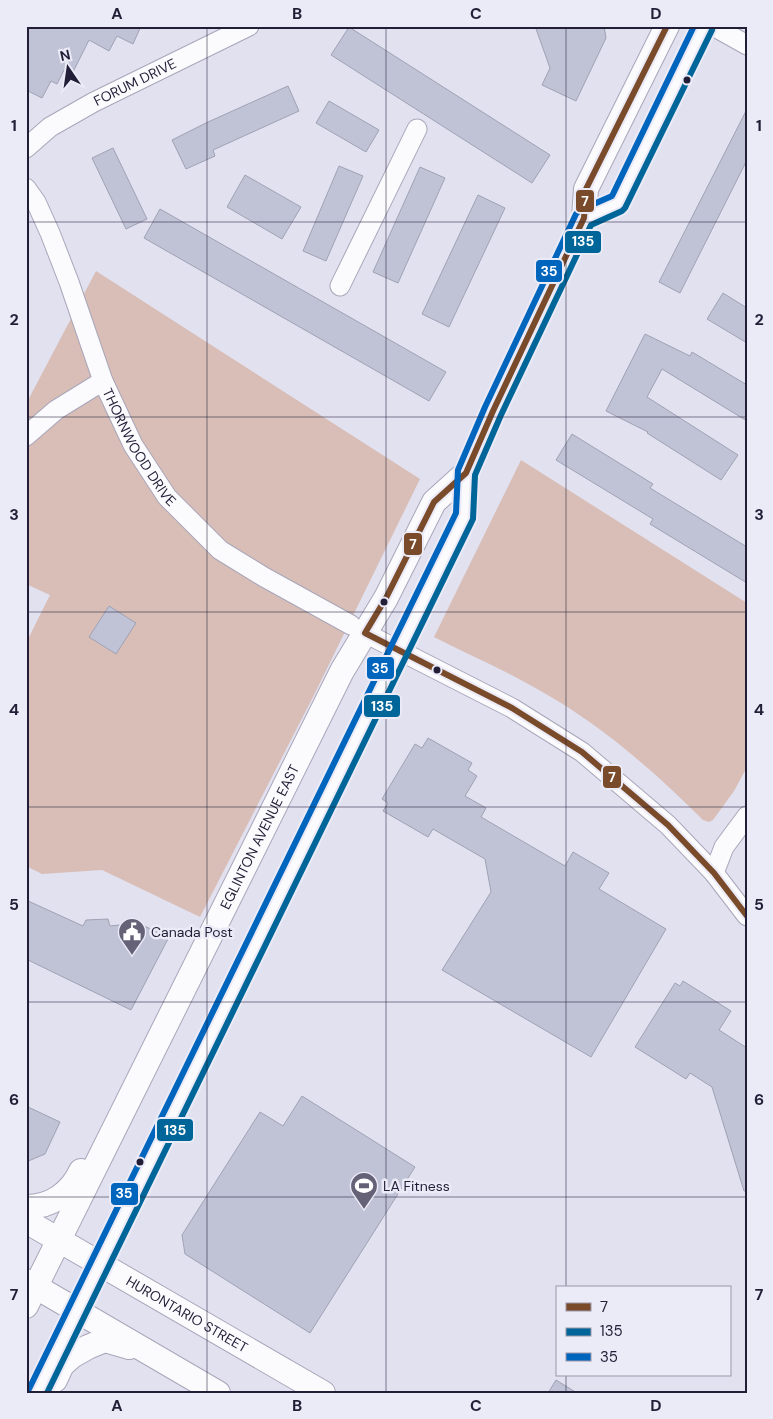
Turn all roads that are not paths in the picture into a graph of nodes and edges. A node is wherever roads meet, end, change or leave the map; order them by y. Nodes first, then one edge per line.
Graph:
1 (249, 26) edge
2 (667, 26) edge
3 (704, 26) edge
4 (713, 26) edge
5 (747, 46) edge
6 (417, 129) dead end
7 (26, 148) edge
8 (26, 188) edge
9 (584, 218) junction
10 (340, 286) dead end
11 (103, 381) junction
12 (26, 436) edge
13 (466, 474) junction
14 (358, 629) junction
15 (399, 651) junction
16 (747, 816) edge
17 (714, 873) junction
18 (747, 916) edge
19 (120, 1116) junction
20 (26, 1207) edge
21 (26, 1221) edge
22 (59, 1240) junction
23 (100, 1264) junction
24 (29, 1291) edge
25 (77, 1311) junction
26 (164, 1362) junction
27 (36, 1393) edge
28 (49, 1393) edge
29 (218, 1393) edge
30 (323, 1393) edge

1 - 7 street, FORUM DRIVE
2 - 9 main road, EGLINTON AVENUE EAST
3 - 9 main road
4 - 5 street
6 - 10 street
8 - 11 street, THORNWOOD DRIVE
9 - 13 main road, EGLINTON AVENUE EAST
11 - 12 street
11 - 14 street, THORNWOOD DRIVE
13 - 14 main road, EGLINTON AVENUE EAST
13 - 15 main road, EGLINTON AVENUE EAST
14 - 15 street, THORNWOOD DRIVE
14 - 19 main road, EGLINTON AVENUE EAST
15 - 17 street, THORNWOOD DRIVE
15 - 23 main road, EGLINTON AVENUE EAST
16 - 17 street
17 - 18 street, THORNWOOD DRIVE
19 - 20 main road
19 - 22 main road, EGLINTON AVENUE EAST
21 - 22 main road, HURONTARIO STREET
22 - 23 main road, HURONTARIO STREET
22 - 24 main road, EGLINTON AVENUE EAST
23 - 25 main road, EGLINTON AVENUE EAST
23 - 30 main road, HURONTARIO STREET
24 - 25 main road
25 - 26 main road
25 - 27 main road, EGLINTON AVENUE EAST
26 - 28 main road
26 - 29 main road

